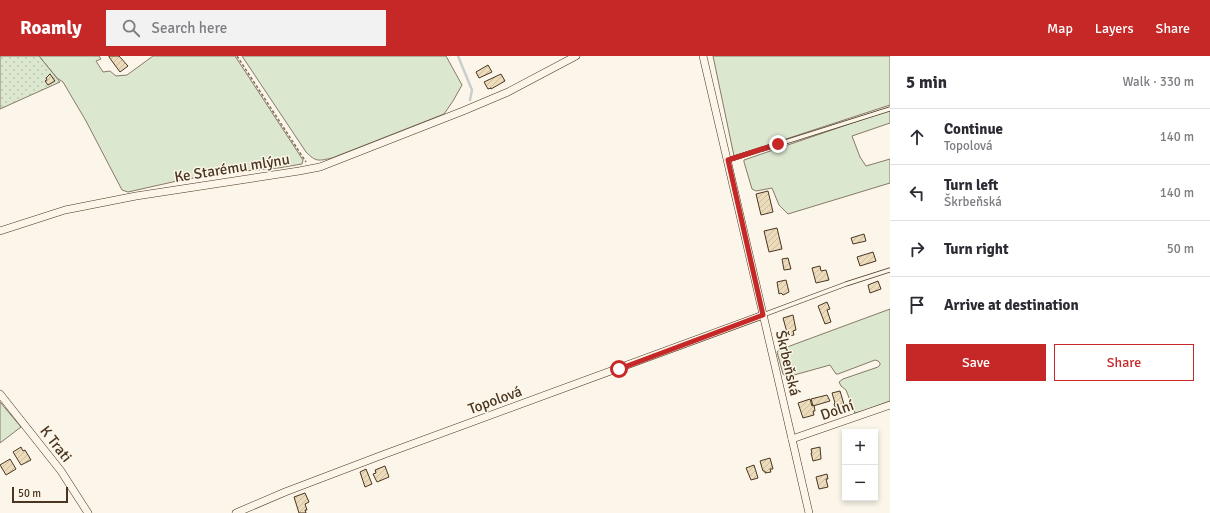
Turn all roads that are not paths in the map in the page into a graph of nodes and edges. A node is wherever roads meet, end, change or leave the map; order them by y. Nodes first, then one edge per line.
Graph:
1 (576, 56) edge
2 (703, 56) edge
3 (890, 108) edge
4 (728, 160) junction
5 (0, 231) edge
6 (890, 270) edge
7 (763, 315) junction
8 (0, 394) edge
9 (890, 405) edge
10 (792, 439) junction
11 (88, 513) edge
12 (236, 513) edge
13 (809, 513) edge

1 - 5 street, Ke Starému mlýnu
2 - 4 street, Škrbeňská
3 - 4 lane
4 - 7 street, Škrbeňská
6 - 7 lane
7 - 10 street, Škrbeňská
7 - 12 street, Topolová
8 - 11 street, K Trati
9 - 10 street, Dolní
10 - 13 street, Škrbeňská

